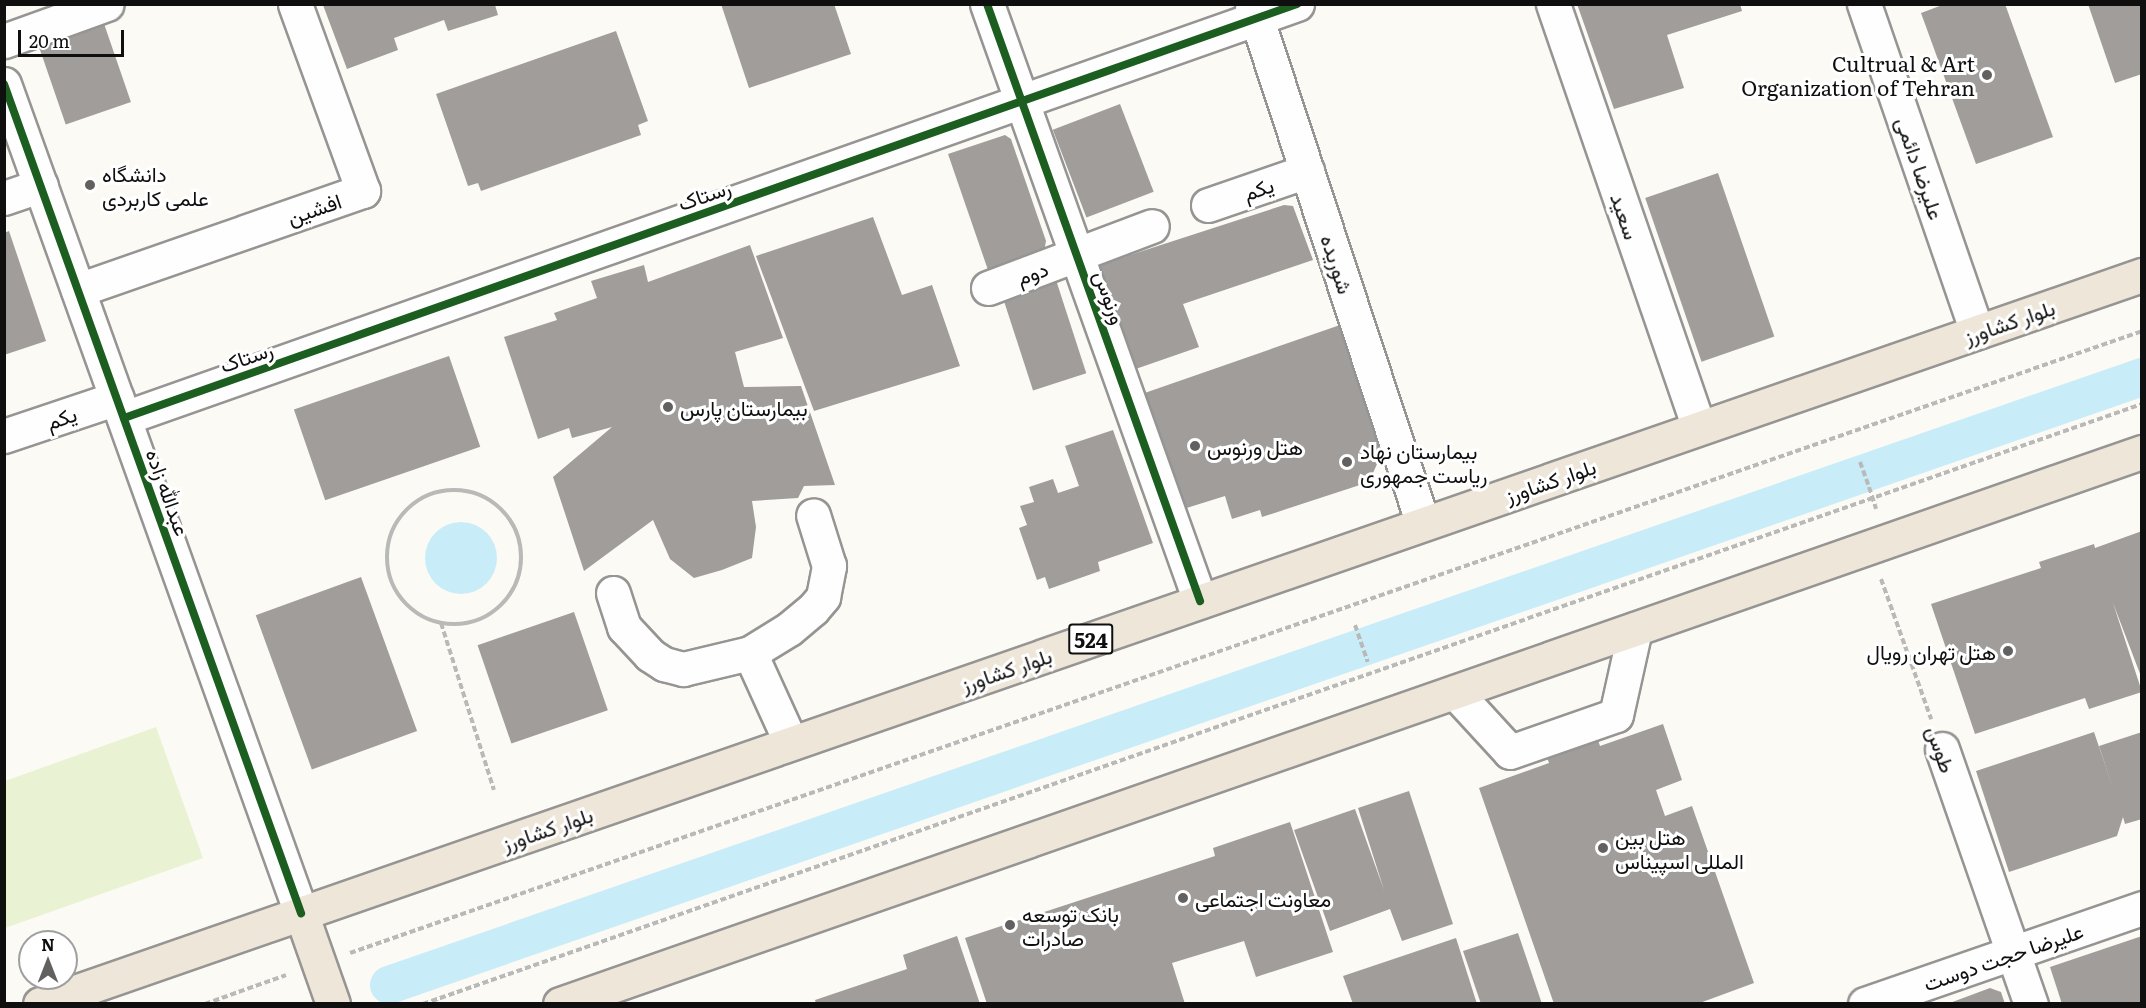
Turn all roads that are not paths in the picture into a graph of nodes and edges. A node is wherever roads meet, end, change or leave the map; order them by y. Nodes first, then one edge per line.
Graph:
1 (107, 4) edge
2 (295, 4) edge
3 (987, 4) edge
4 (1297, 4) edge
5 (1553, 4) edge
6 (1864, 4) edge
7 (1254, 12) edge
8 (4, 41) edge
9 (4, 84) edge
10 (1022, 101) junction
11 (1307, 171) junction
12 (41, 185) junction
13 (4, 198) edge
14 (1208, 205) dead end
15 (1152, 226) dead end
16 (1077, 256) junction
17 (2142, 275) edge
18 (988, 288) dead end
19 (78, 290) junction
20 (1977, 332) junction
21 (120, 408) junction
22 (1699, 428) junction
23 (4, 436) edge
24 (2142, 452) edge
25 (813, 515) dead end
26 (1423, 524) junction
27 (613, 593) dead end
28 (1200, 601) junction
29 (1635, 629) junction
30 (750, 653) junction
31 (1455, 692) junction
32 (791, 743) junction
33 (1942, 749) road end
34 (2142, 908) edge
35 (301, 913) junction
36 (2013, 952) junction
37 (40, 1004) edge
38 (333, 1004) edge
39 (560, 1004) edge
40 (1865, 1004) edge
41 (2031, 1004) edge

1 - 8 street
2 - 19 street, افشین
3 - 10 street, ورنوس
4 - 7 street, رستاک
5 - 22 street, سعید
6 - 20 street, علیرضا دائمی
7 - 10 street, رستاک
7 - 11 street, شوریده
9 - 12 street, عبدالله زاده
10 - 16 street, ورنوس
10 - 21 street, رستاک
11 - 14 street, یکم
11 - 26 street, شوریده
12 - 13 street
12 - 19 street, عبدالله زاده
15 - 16 street, دوم
16 - 18 street, دوم
16 - 28 street, ورنوس
17 - 20 main road, بلوار کشاورز / 524
19 - 21 street, عبدالله زاده
20 - 22 main road, بلوار کشاورز / 524
21 - 23 street, یکم
21 - 35 street, عبدالله زاده
22 - 26 main road, بلوار کشاورز / 524
24 - 29 main road
25 - 30 street
26 - 28 main road, بلوار کشاورز / 524
27 - 30 street
28 - 32 main road, بلوار کشاورز / 524
29 - 31 main road
29 - 31 street
30 - 32 street
31 - 39 main road
32 - 35 main road, بلوار کشاورز / 524
33 - 36 street, طوس
34 - 36 street, علیرضا حجت دوست
35 - 37 main road, بلوار کشاورز / 524
35 - 38 main road
36 - 40 street, علیرضا حجت دوست
36 - 41 street, طوس

